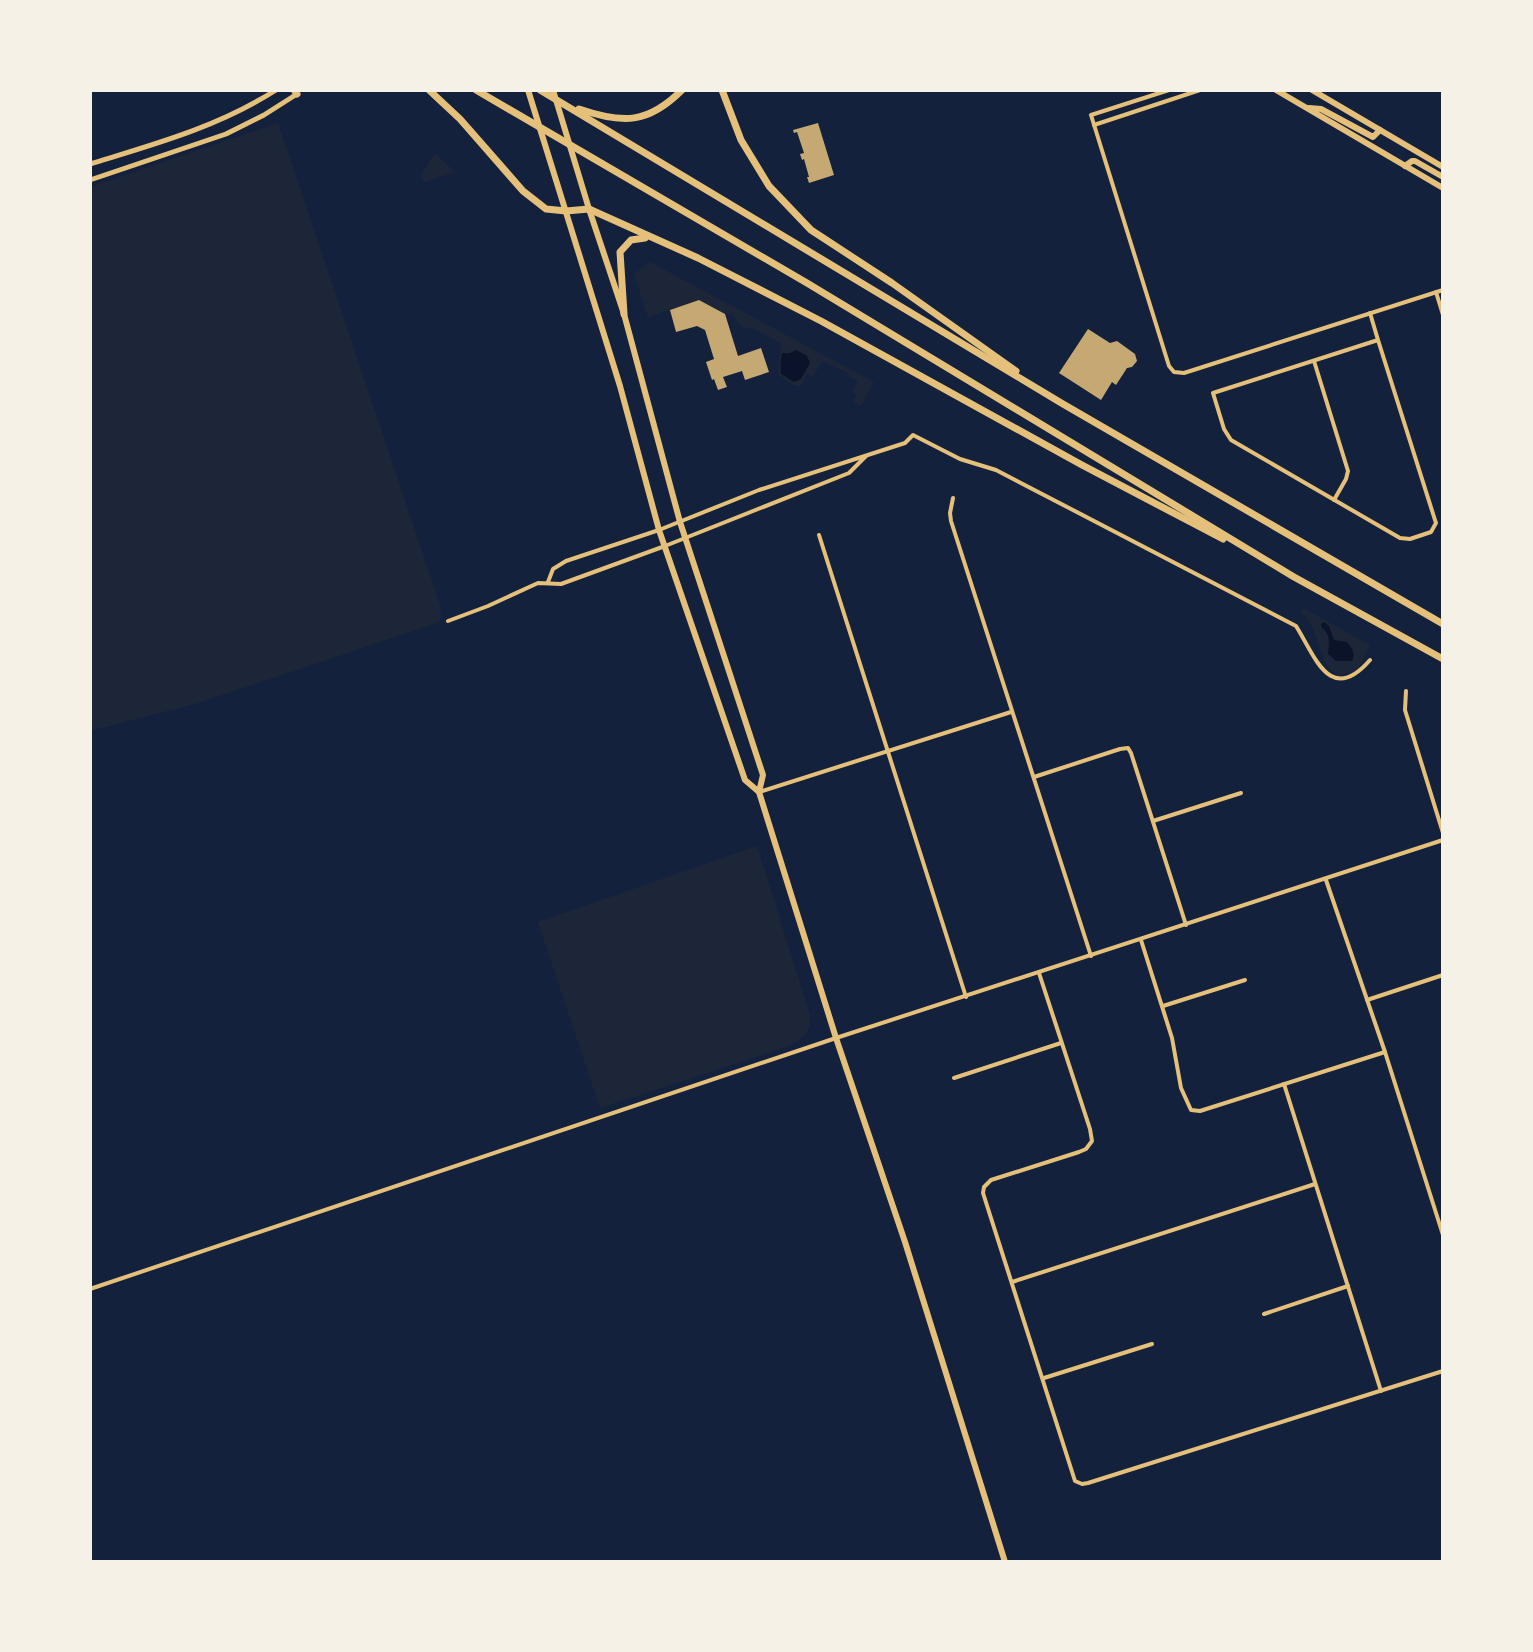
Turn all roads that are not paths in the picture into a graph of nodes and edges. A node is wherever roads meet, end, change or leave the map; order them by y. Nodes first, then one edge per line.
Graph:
1 (276, 90) edge
2 (429, 90) edge
3 (476, 90) edge
4 (528, 90) edge
5 (540, 90) edge
6 (553, 90) edge
7 (682, 90) edge
8 (722, 90) edge
9 (1169, 90) edge
10 (1200, 90) edge
11 (1276, 90) edge
12 (1312, 90) edge
13 (297, 91) edge
14 (1306, 107) junction
15 (591, 117) junction
16 (1094, 125) junction
17 (1380, 130) junction
18 (90, 164) edge
19 (1405, 166) junction
20 (1443, 167) edge
21 (1443, 177) edge
22 (90, 180) edge
23 (1443, 188) edge
24 (589, 209) junction
25 (566, 211) junction
26 (658, 240) junction
27 (1443, 290) edge
28 (1436, 292) junction
29 (1370, 313) junction
30 (624, 314) junction
31 (1443, 315) edge
32 (1378, 340) junction
33 (1314, 361) junction
34 (1063, 404) junction
35 (868, 455) junction
36 (953, 498) dead end
37 (1334, 500) junction
38 (680, 522) junction
39 (659, 530) junction
40 (819, 535) dead end
41 (685, 537) junction
42 (665, 546) junction
43 (1294, 577) junction
44 (548, 582) junction
45 (448, 621) dead end
46 (1443, 624) edge
47 (1443, 659) edge
48 (1370, 660) dead end
49 (1406, 691) dead end
50 (1011, 712) junction
51 (887, 751) junction
52 (1034, 777) junction
53 (759, 792) junction
54 (1241, 793) dead end
55 (1153, 821) junction
56 (1443, 833) edge
57 (1443, 840) edge
58 (1325, 879) junction
59 (1186, 925) junction
60 (1141, 940) junction
61 (1091, 956) junction
62 (1039, 973) junction
63 (1443, 975) edge
64 (1245, 980) dead end
65 (966, 997) junction
66 (1367, 1000) junction
67 (1163, 1006) junction
68 (836, 1038) junction
69 (1061, 1043) junction
70 (1385, 1052) junction
71 (954, 1078) dead end
72 (1284, 1084) junction
73 (1315, 1184) junction
74 (1442, 1225) edge
75 (1443, 1235) edge
76 (1012, 1282) junction
77 (1348, 1286) junction
78 (90, 1289) edge
79 (1264, 1314) dead end
80 (1152, 1344) dead end
81 (1443, 1371) edge
82 (1043, 1379) junction
83 (1381, 1391) junction
84 (1005, 1562) edge

1 - 18 street
2 - 25 highway
3 - 43 highway
4 - 25 main road
5 - 15 highway
6 - 24 main road
7 - 15 highway
8 - 34 highway
9 - 16 street
10 - 16 street
11 - 14 main road
12 - 17 main road
13 - 22 street
14 - 17 main road
14 - 19 main road
15 - 34 highway
16 - 29 street
17 - 20 main road
19 - 21 main road
19 - 23 main road
24 - 25 highway
24 - 26 highway
24 - 30 main road
25 - 39 main road
26 - 30 highway
26 - 43 highway
27 - 28 street
28 - 29 street
28 - 31 street
29 - 32 street
30 - 38 main road
32 - 33 street
32 - 37 street
33 - 37 street
33 - 37 street
34 - 46 highway
35 - 38 street
35 - 41 street
35 - 48 street
36 - 50 street
38 - 39 street
38 - 41 main road
39 - 42 main road
39 - 44 street
40 - 51 street
41 - 42 street
41 - 53 main road
42 - 44 street
42 - 53 main road
43 - 47 highway
44 - 45 street
49 - 56 street
50 - 51 street
50 - 52 street
51 - 53 street
51 - 65 street
52 - 55 street
52 - 61 street
53 - 68 main road
54 - 55 street
55 - 59 street
57 - 58 street
58 - 59 street
58 - 66 street
59 - 60 street
60 - 61 street
60 - 67 street
61 - 62 street
62 - 65 street
62 - 69 street
63 - 66 street
64 - 67 street
65 - 68 street
66 - 70 street
67 - 72 street
68 - 78 street
68 - 84 main road
69 - 71 street
69 - 76 street
70 - 72 street
70 - 74 street
72 - 73 street
73 - 76 street
73 - 77 street
74 - 75 street
76 - 82 street
77 - 79 street
77 - 83 street
80 - 82 street
81 - 83 street
82 - 83 street

